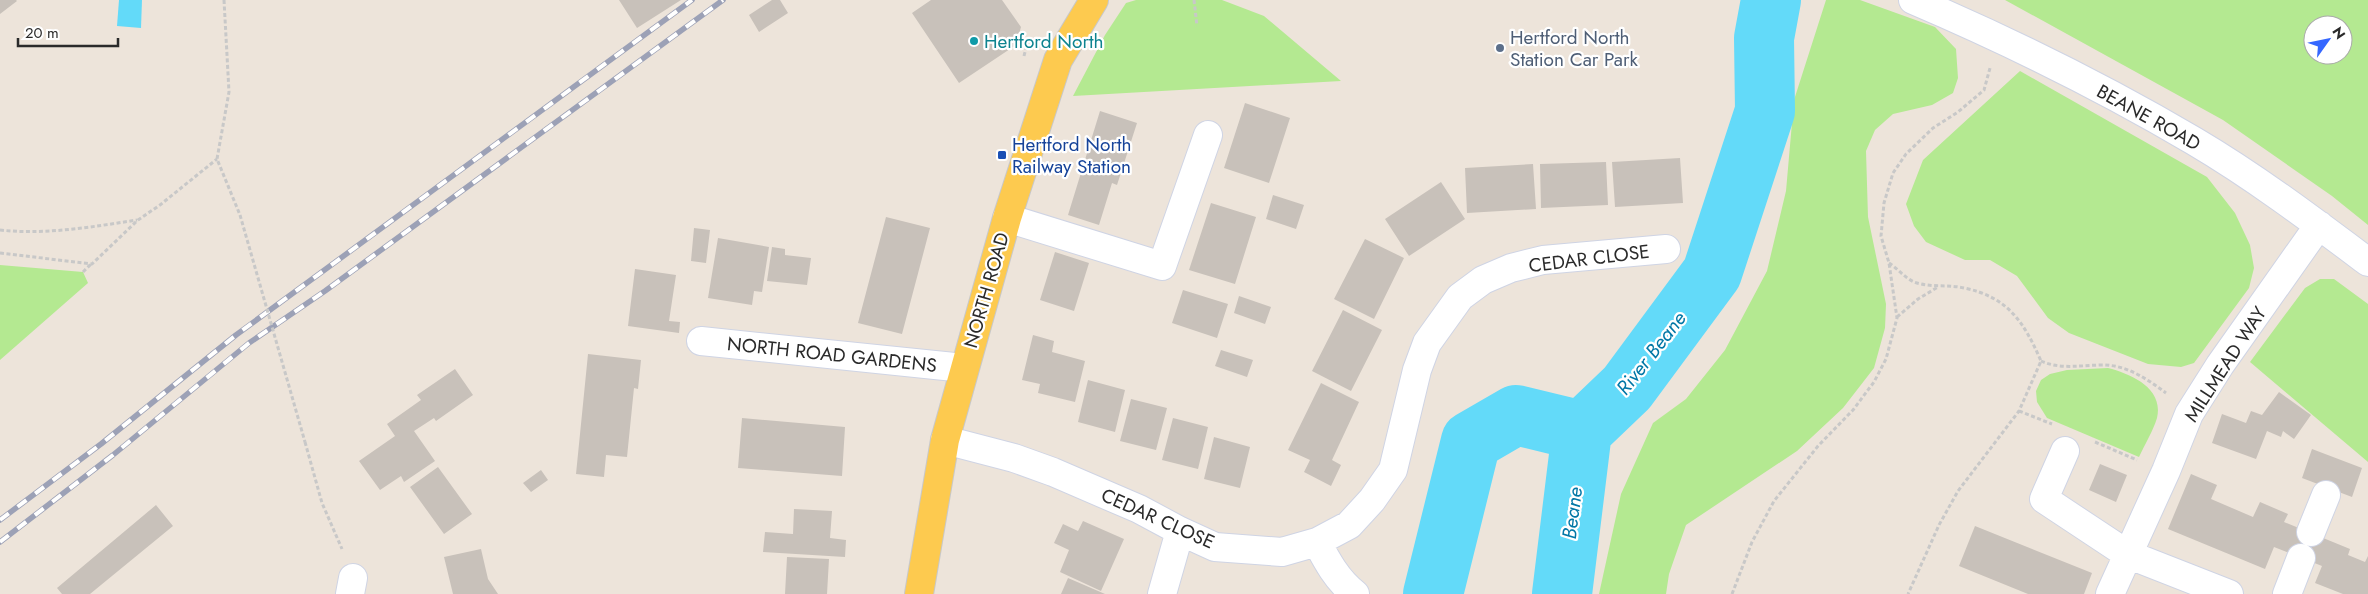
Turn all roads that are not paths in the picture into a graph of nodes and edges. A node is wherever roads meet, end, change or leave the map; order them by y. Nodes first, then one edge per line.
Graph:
1 (1913, 0) edge
2 (1090, 1) edge
3 (1208, 135) dead end
4 (1007, 218) junction
5 (2319, 225) junction
6 (1666, 249) dead end
7 (2368, 262) edge
8 (701, 341) dead end
9 (964, 368) junction
10 (945, 440) junction
11 (2065, 451) dead end
12 (2326, 495) dead end
13 (1180, 531) junction
14 (2311, 532) dead end
15 (1317, 542) junction
16 (2127, 554) junction
17 (2301, 558) dead end
18 (918, 594) edge
19 (1162, 594) edge
20 (1355, 594) edge
21 (2110, 594) edge
22 (2228, 594) edge
23 (2287, 594) edge

1 - 5 street, BEANE ROAD
2 - 4 main road, NORTH ROAD
3 - 4 street
4 - 9 main road, NORTH ROAD
5 - 7 street, BEANE ROAD
5 - 16 street, MILLMEAD WAY
6 - 15 street, CEDAR CLOSE
8 - 9 street, NORTH ROAD GARDENS
9 - 10 main road, NORTH ROAD
10 - 13 street, CEDAR CLOSE
10 - 18 main road, NORTH ROAD
11 - 16 street
12 - 14 street
13 - 15 street, CEDAR CLOSE
13 - 19 street
15 - 20 street
16 - 21 street, MILLMEAD WAY
16 - 22 street
17 - 23 street

